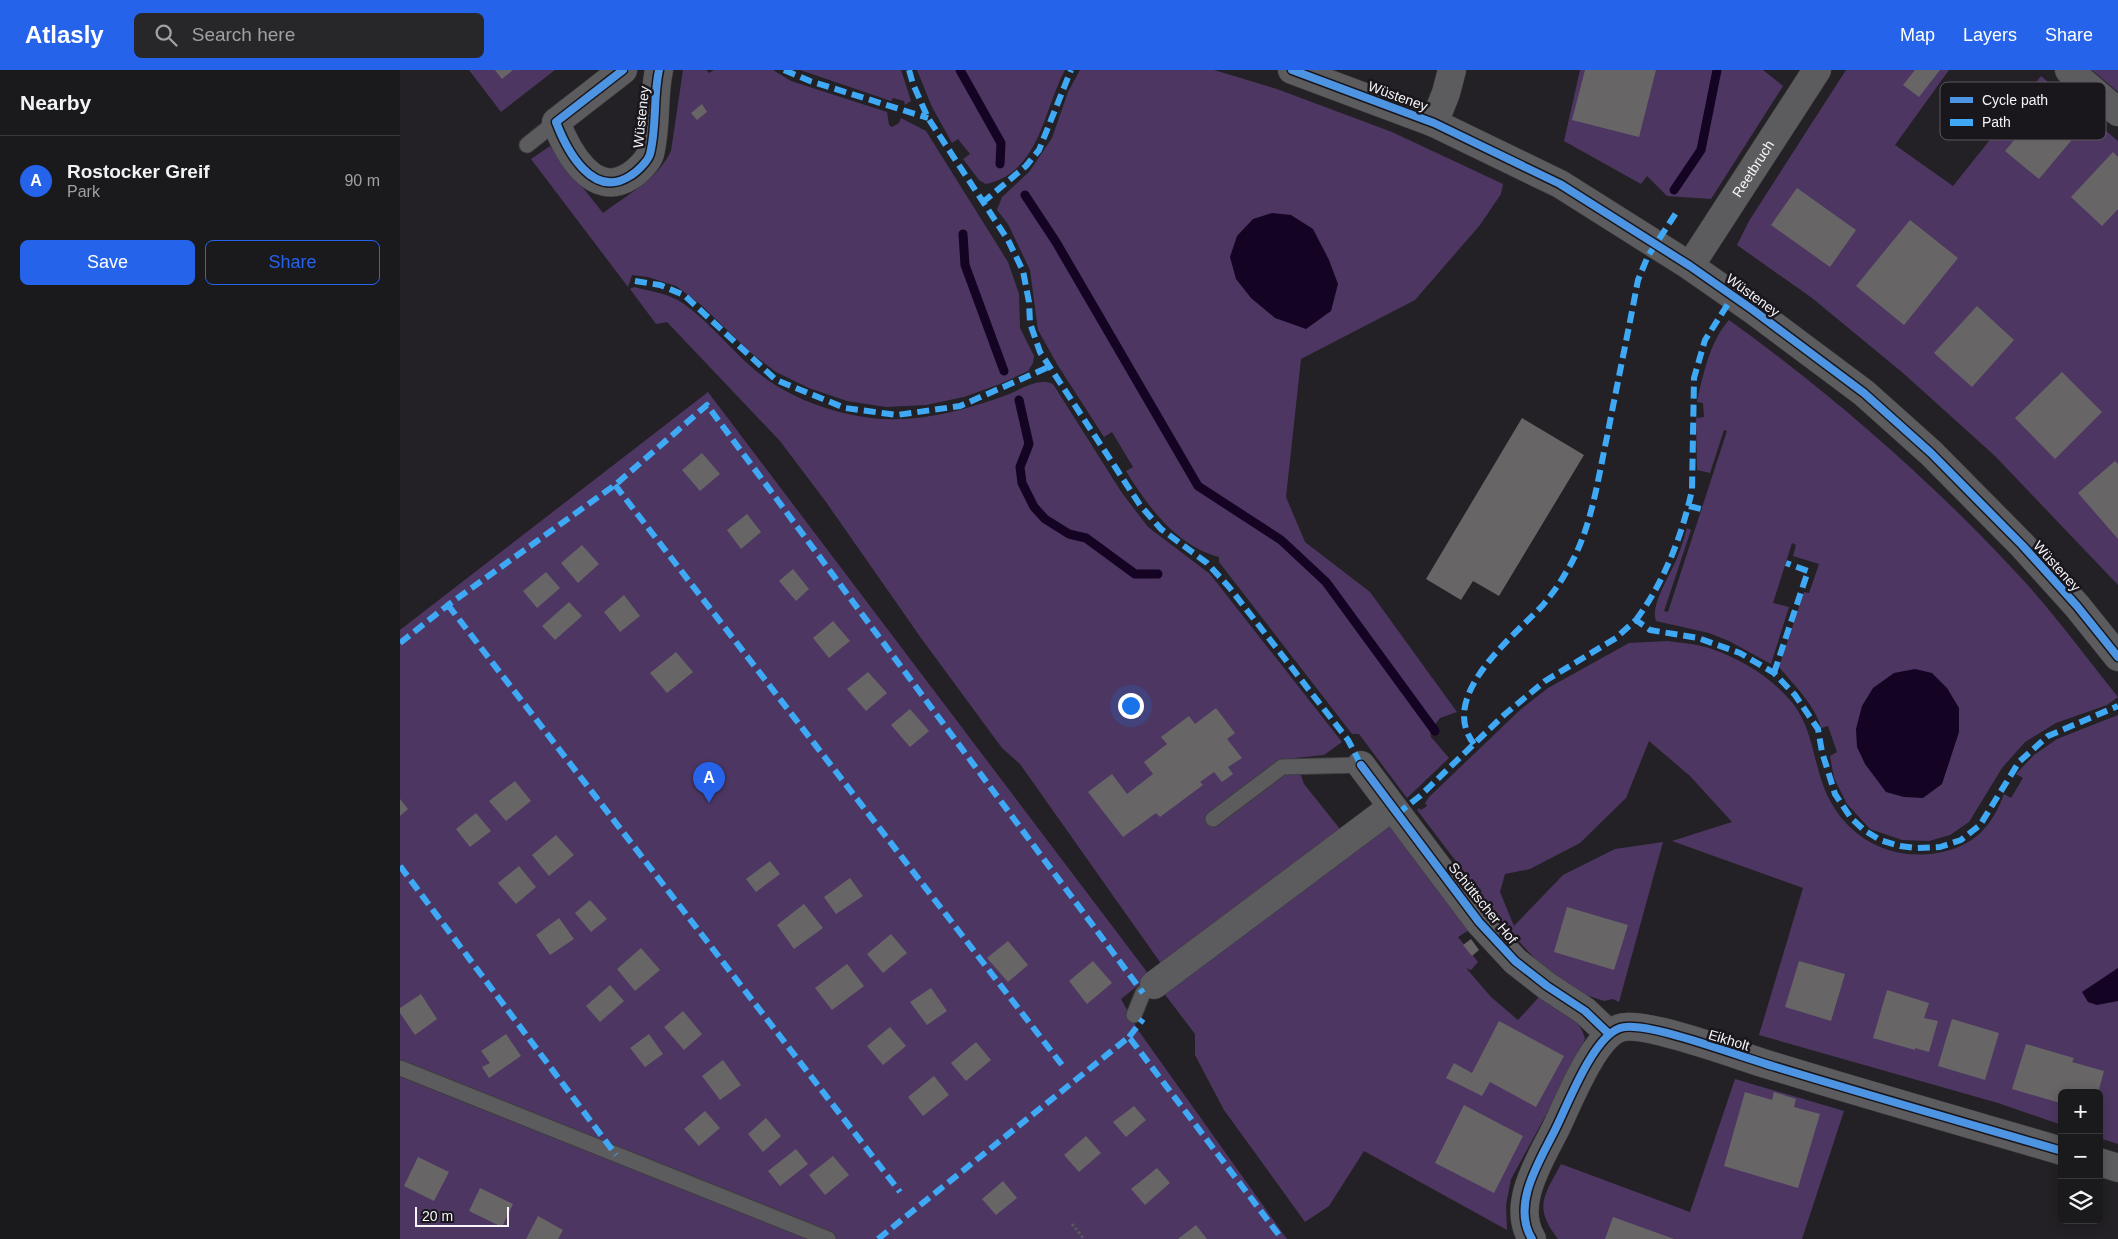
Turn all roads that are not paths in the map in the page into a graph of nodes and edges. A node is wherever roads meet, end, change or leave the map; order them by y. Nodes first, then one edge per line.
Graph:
1 (622, 70) edge
2 (659, 70) edge
3 (1292, 70) edge
4 (1452, 70) edge
5 (1817, 70) edge
6 (2068, 70) edge
7 (2082, 82) edge
8 (2106, 102) edge
9 (2118, 112) edge
10 (556, 122) junction
11 (1434, 123) junction
12 (527, 144) dead end
13 (1690, 266) junction
14 (2118, 657) edge
15 (1361, 765) joint
16 (1392, 807) junction
17 (1213, 819) dead end
18 (1154, 985) joint
19 (1134, 1015) dead end
20 (1608, 1033) junction
21 (400, 1068) edge
22 (2058, 1150) edge
23 (2103, 1163) edge
24 (2118, 1168) edge
25 (828, 1239) edge
26 (1532, 1239) edge

1 - 10 street, Wüsteney
2 - 10 street, Wüsteney
3 - 11 street, Wüsteney
4 - 11 street
5 - 13 street, Reetbruch
6 - 7 street
8 - 9 street
10 - 12 lane
11 - 13 street, Wüsteney
13 - 14 street, Wüsteney
15 - 16 street, Schüttscher Hof
15 - 17 lane
16 - 18 street
16 - 20 street, Schüttscher Hof
18 - 19 lane
20 - 22 street, Eikholt
20 - 26 street
21 - 25 lane
23 - 24 street

